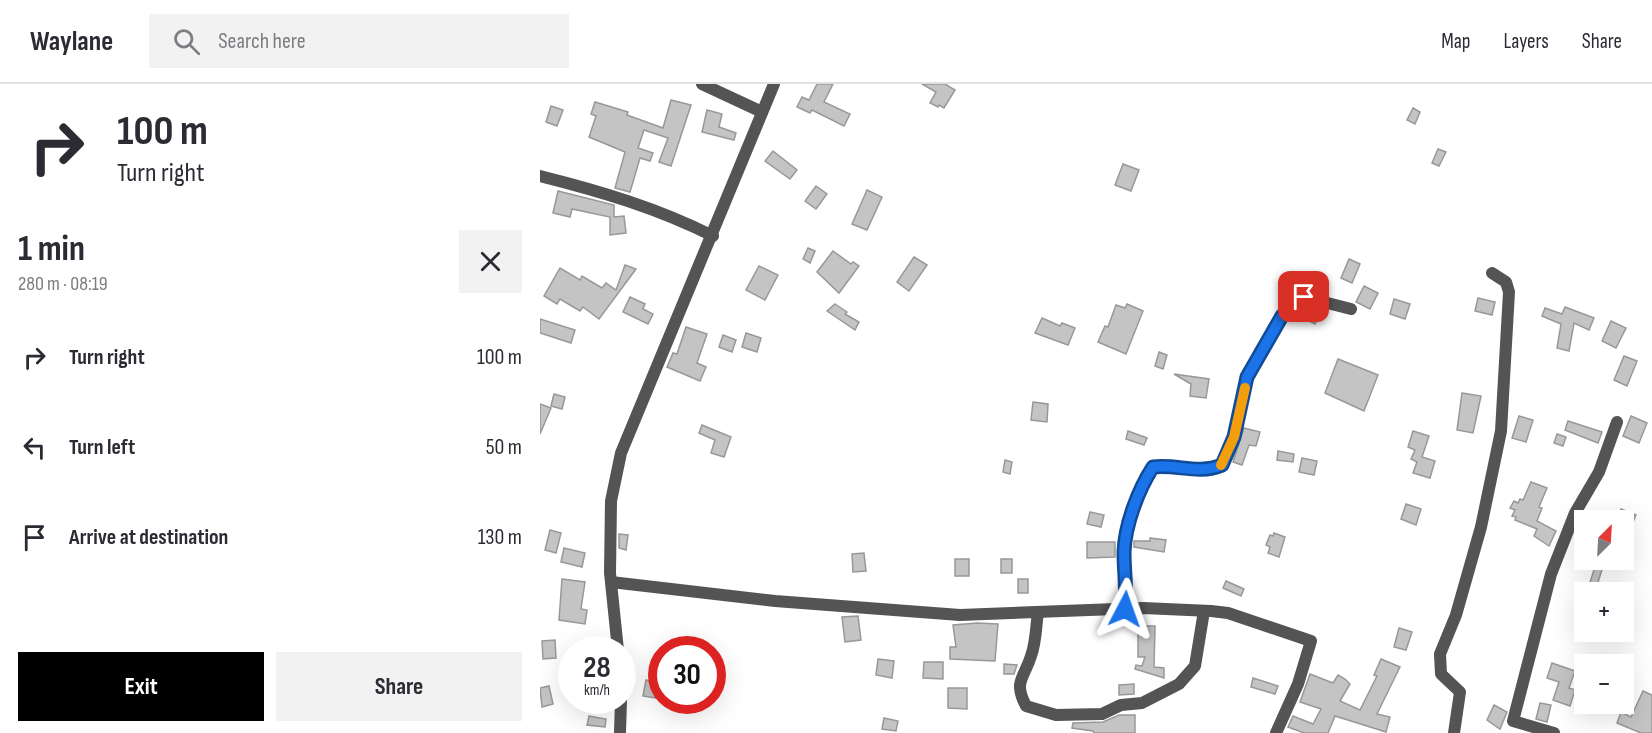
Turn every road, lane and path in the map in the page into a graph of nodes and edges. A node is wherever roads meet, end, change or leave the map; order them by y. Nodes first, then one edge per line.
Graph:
1 (702, 84) edge
2 (774, 84) edge
3 (762, 112) junction
4 (540, 176) edge
5 (713, 236) junction
6 (1492, 273) dead end
7 (1351, 309) dead end
8 (1617, 422) dead end
9 (611, 582) junction
10 (1125, 609) junction
11 (1204, 611) junction
12 (1038, 612) junction
13 (617, 636) edge
14 (621, 714) edge
15 (620, 733) edge
16 (1276, 733) edge
17 (1454, 733) edge
18 (1554, 733) edge

1 - 3 street
2 - 3 street
3 - 5 street
4 - 5 street
5 - 9 street
6 - 17 street
7 - 10 street
8 - 18 street
9 - 12 street
9 - 13 street
10 - 11 street
10 - 12 street
11 - 12 street
11 - 16 street
14 - 15 street

